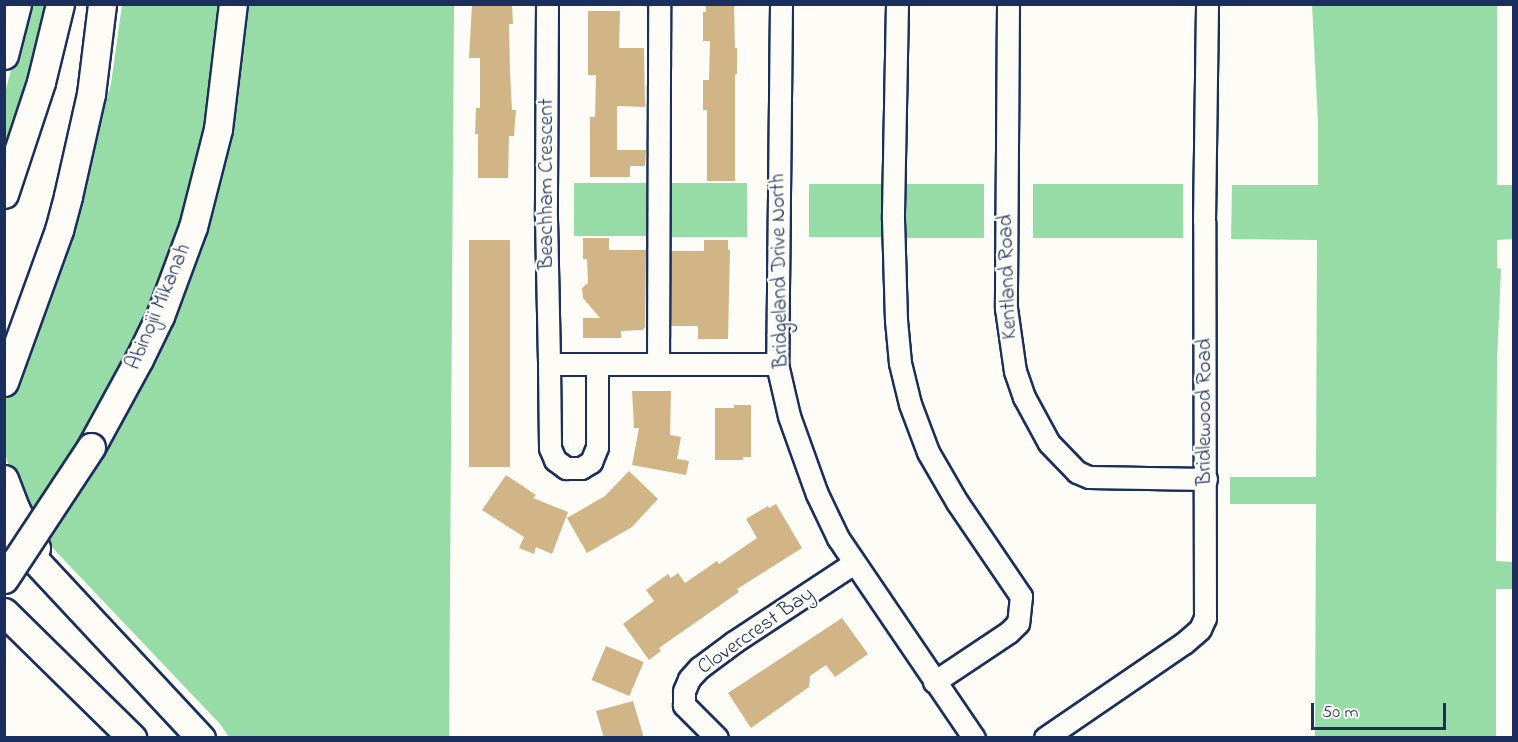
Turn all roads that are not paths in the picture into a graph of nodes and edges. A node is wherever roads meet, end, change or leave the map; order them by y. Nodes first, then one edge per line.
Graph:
1 (17, 4) edge
2 (60, 4) edge
3 (102, 4) edge
4 (233, 4) edge
5 (547, 4) edge
6 (659, 4) edge
7 (781, 4) edge
8 (897, 4) edge
9 (1008, 4) edge
10 (1207, 4) edge
11 (4, 55) edge
12 (4, 194) edge
13 (658, 363) junction
14 (549, 364) junction
15 (597, 364) junction
16 (777, 364) junction
17 (4, 382) edge
18 (4, 479) edge
19 (1206, 480) junction
20 (4, 527) edge
21 (854, 563) junction
22 (49, 574) junction
23 (4, 579) edge
24 (10, 621) edge
25 (934, 682) junction
26 (132, 738) edge
27 (201, 738) edge
28 (717, 738) edge
29 (974, 738) edge
30 (1045, 738) edge

1 - 11 main road
2 - 12 main road
3 - 17 main road
4 - 23 main road, Abinojii Mikanah, bridge
5 - 14 street, Beachham Crescent
6 - 13 street
7 - 16 street, Bridgeland Drive North
8 - 25 street
9 - 19 street, Kentland Road
10 - 19 street, Bridlewood Road
13 - 15 street
13 - 16 street
14 - 15 street
14 - 15 street, Beachham Crescent
16 - 21 street, Bridgeland Drive North
18 - 22 main road
19 - 30 street, Bridlewood Road
20 - 22 main road
21 - 25 street, Bridgeland Drive North
21 - 28 street, Clovercrest Bay
22 - 27 main road
24 - 26 main road
25 - 29 street, Bridgeland Drive North

